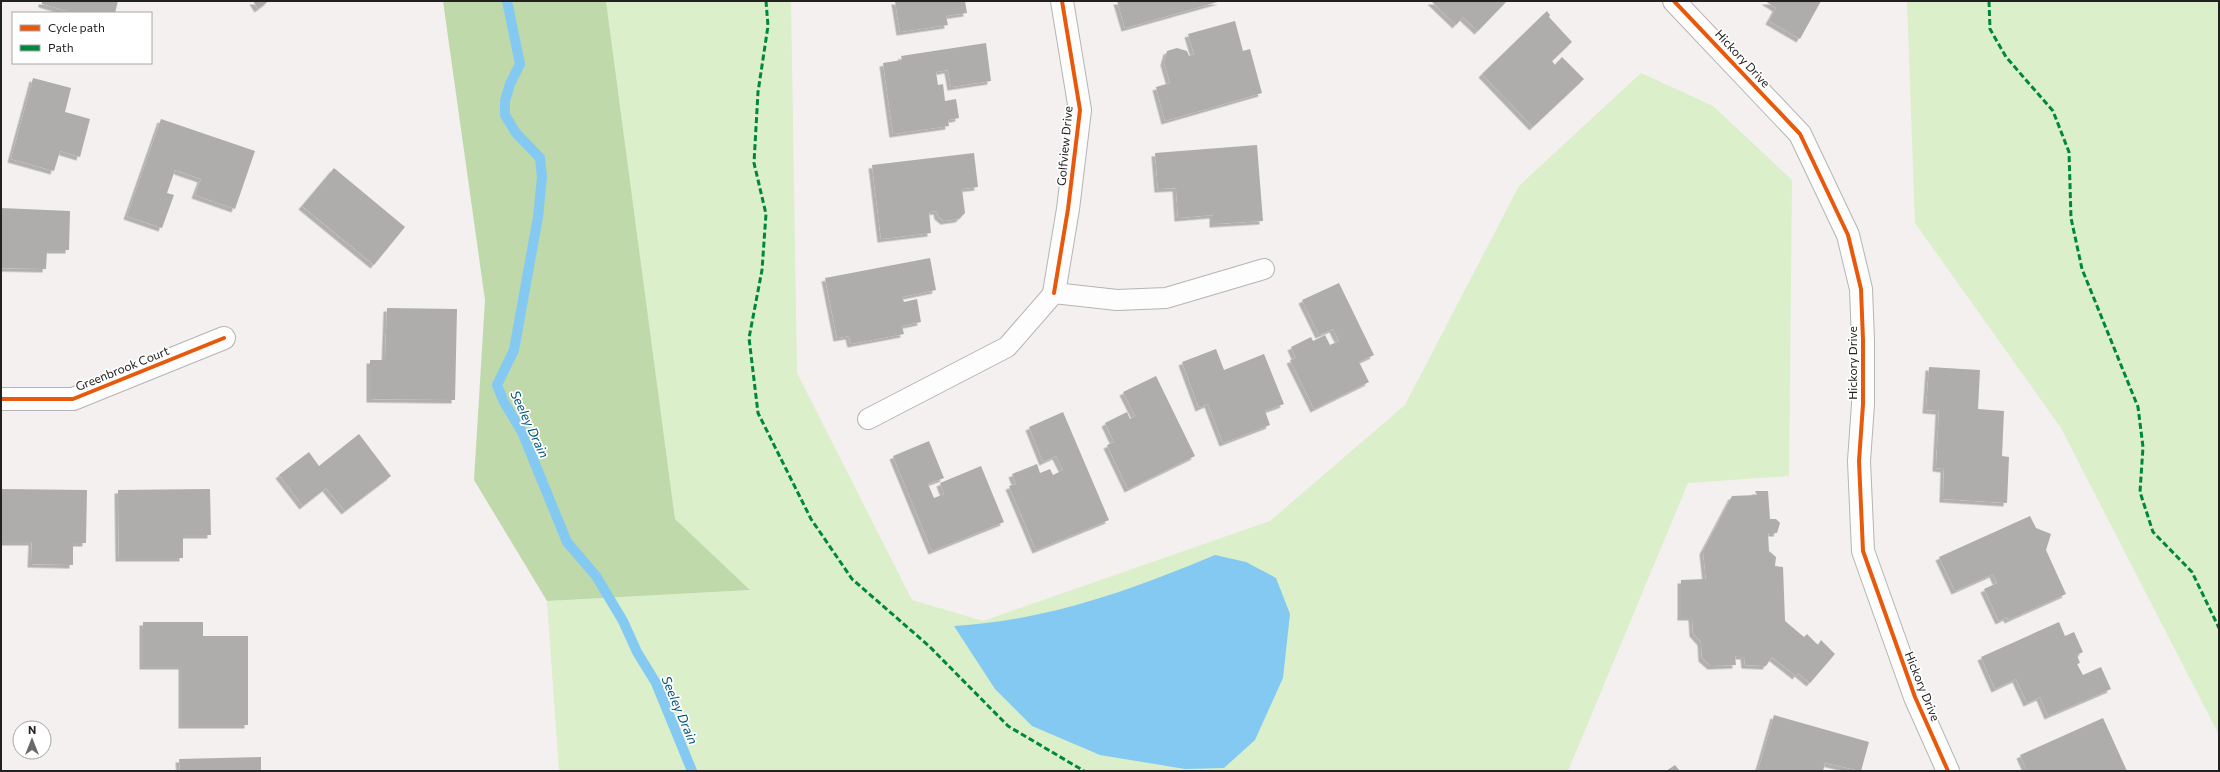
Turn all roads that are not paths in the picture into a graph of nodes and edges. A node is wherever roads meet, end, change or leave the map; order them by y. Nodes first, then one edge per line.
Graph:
1 (1062, 1) edge
2 (1674, 1) edge
3 (1264, 269) dead end
4 (1054, 293) junction
5 (224, 338) dead end
6 (1, 399) edge
7 (868, 419) dead end
8 (1948, 771) edge

1 - 4 street, Golfview Drive
2 - 8 street, Hickory Drive
3 - 4 lane
4 - 7 lane
5 - 6 street, Greenbrook Court

